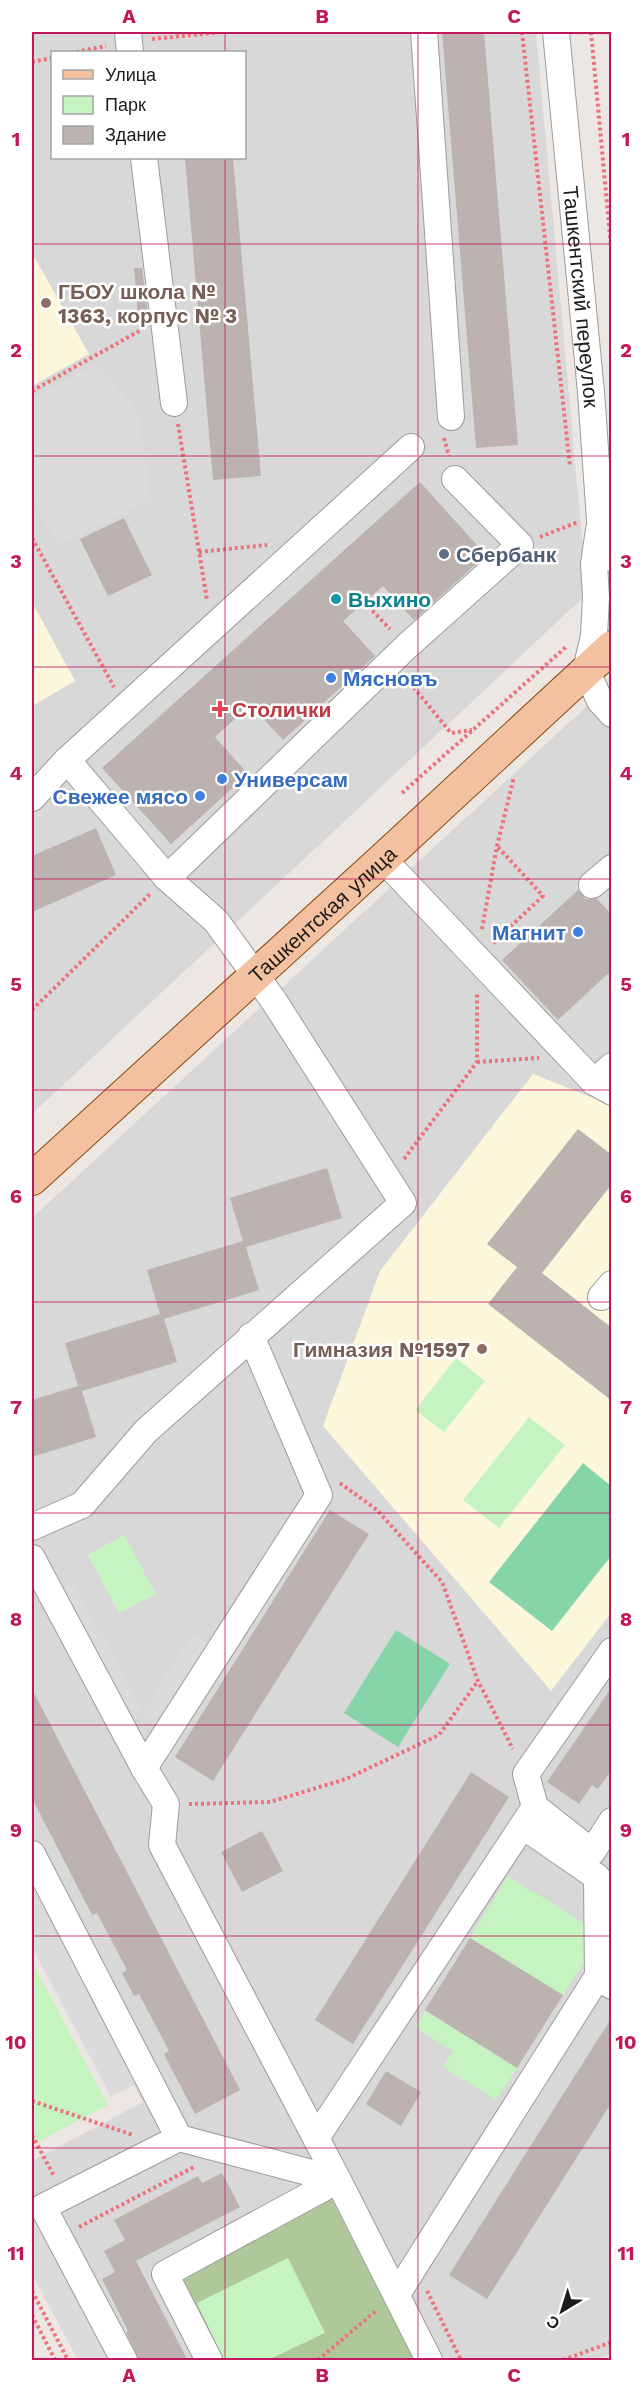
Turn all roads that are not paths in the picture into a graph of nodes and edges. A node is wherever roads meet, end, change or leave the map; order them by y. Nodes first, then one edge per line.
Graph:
1 (424, 32) edge
2 (556, 32) edge
3 (144, 159) edge
4 (601, 392) edge
5 (174, 403) road end
6 (447, 427) road end
7 (411, 447) dead end
8 (455, 479) road end
9 (600, 512) edge
10 (612, 558) edge
11 (612, 647) edge
12 (586, 670) junction
13 (612, 714) edge
14 (67, 760) junction
15 (32, 798) edge
16 (383, 859) junction
17 (612, 868) edge
18 (167, 878) junction
19 (592, 885) dead end
20 (255, 976) junction
21 (606, 1080) edge
22 (32, 1179) edge
23 (251, 1336) junction
24 (32, 1527) edge
25 (32, 1558) edge
26 (612, 1651) edge
27 (144, 1768) junction
28 (529, 1816) junction
29 (612, 1821) edge
30 (32, 1854) edge
31 (605, 1981) edge
32 (316, 2138) junction
33 (172, 2142) junction
34 (338, 2180) junction
35 (46, 2204) edge
36 (397, 2294) junction
37 (124, 2361) edge
38 (209, 2361) edge
39 (429, 2361) edge

1 - 6 street
2 - 4 street, Ташкентский переулок
3 - 5 street
4 - 9 street, Ташкентский переулок
7 - 14 street
8 - 18 street
9 - 10 street, Ташкентский переулок
9 - 12 street
11 - 12 main road, Ташкентская улица
12 - 13 street
12 - 16 main road, Ташкентская улица
14 - 15 street
14 - 18 street
16 - 20 main road, Ташкентская улица
16 - 21 street
17 - 19 street
18 - 20 street
20 - 22 main road, Ташкентская улица
20 - 23 street
23 - 24 street
23 - 27 street
25 - 27 street
26 - 28 street
27 - 32 street
28 - 29 street
28 - 31 street
28 - 32 street
30 - 33 street
31 - 36 street
32 - 34 street
33 - 34 street
33 - 35 street
34 - 36 street
34 - 38 street
35 - 37 street
36 - 39 street

